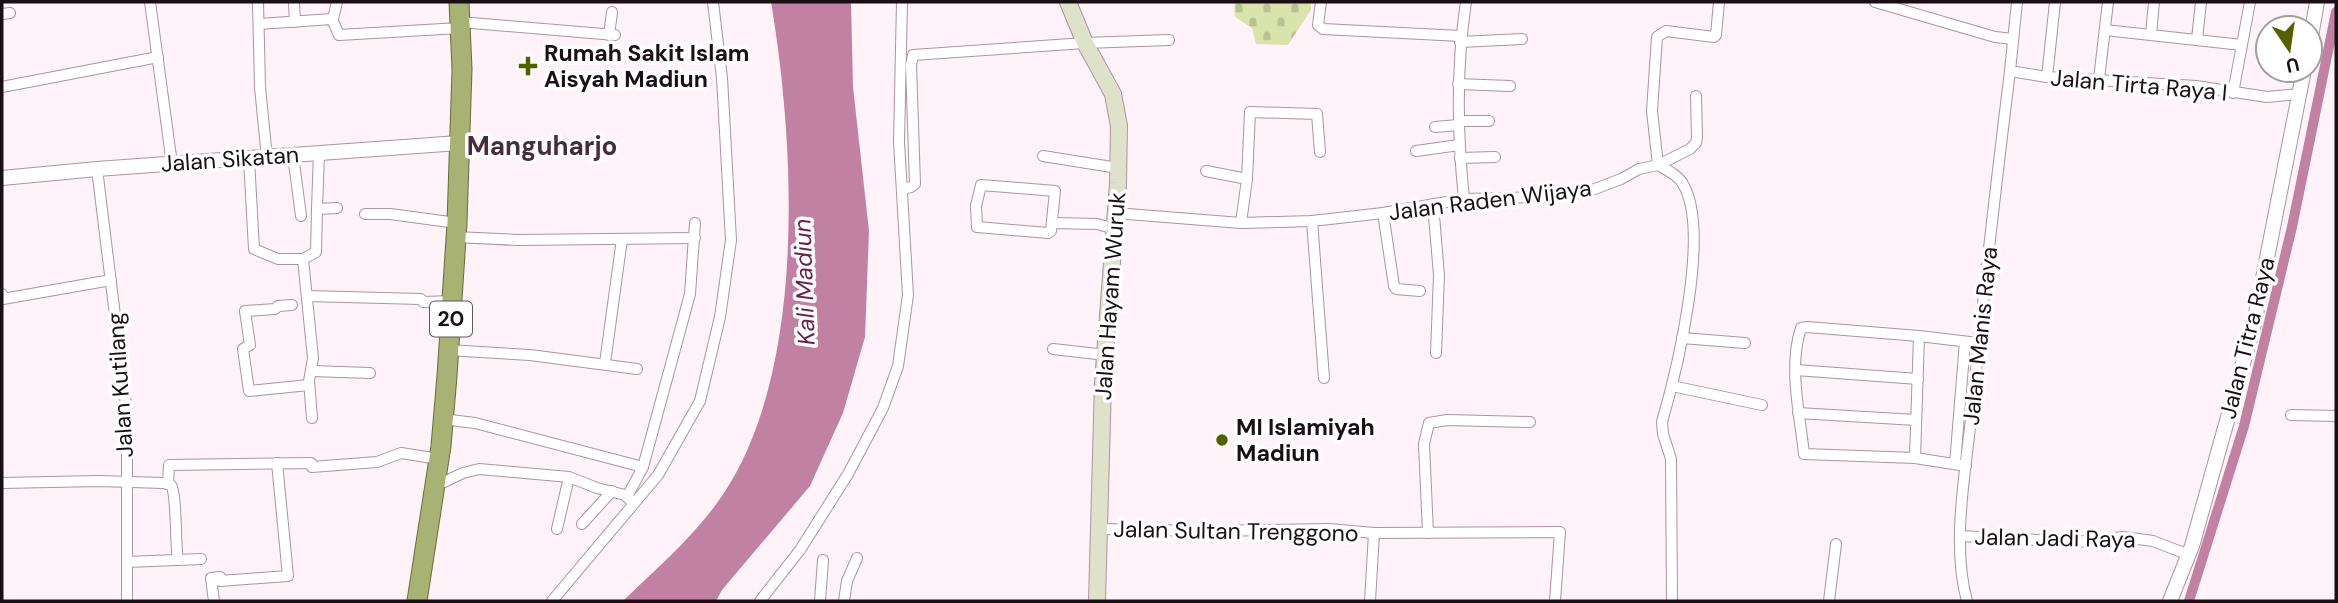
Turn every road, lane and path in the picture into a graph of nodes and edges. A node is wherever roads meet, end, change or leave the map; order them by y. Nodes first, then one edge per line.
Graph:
1 (150, 2) edge
2 (258, 2) edge
3 (294, 2) edge
4 (337, 2) edge
5 (459, 2) edge
6 (713, 2) edge
7 (902, 2) edge
8 (1068, 2) edge
9 (1321, 2) edge
10 (1466, 2) edge
11 (1719, 2) edge
12 (1875, 2) edge
13 (2017, 2) edge
14 (2054, 2) edge
15 (2108, 2) edge
16 (2154, 2) edge
17 (2201, 2) edge
18 (2250, 2) edge
19 (612, 12) dead end
20 (333, 19) junction
21 (295, 22) junction
22 (259, 24) junction
23 (460, 25) junction
24 (2105, 30) junction
25 (2151, 34) junction
26 (1461, 39) junction
27 (1522, 39) dead end
28 (2012, 39) junction
29 (2197, 39) junction
30 (1168, 40) dead end
31 (1086, 43) junction
32 (2242, 44) junction
33 (158, 57) junction
34 (2010, 71) junction
35 (2047, 77) junction
36 (2099, 79) junction
37 (1458, 84) junction
38 (2302, 84) edge
39 (1510, 86) dead end
40 (2, 87) edge
41 (2233, 93) junction
42 (2300, 94) junction
43 (1696, 96) dead end
44 (1489, 121) dead end
45 (1458, 123) junction
46 (1435, 127) dead end
47 (459, 143) junction
48 (1459, 145) junction
49 (1416, 150) dead end
50 (1320, 152) dead end
51 (319, 153) junction
52 (293, 155) junction
53 (1043, 156) dead end
54 (1495, 157) dead end
55 (267, 158) junction
56 (1460, 158) junction
57 (249, 159) junction
58 (172, 164) junction
59 (1658, 165) junction
60 (1118, 168) junction
61 (97, 169) junction
62 (1206, 171) dead end
63 (2, 178) edge
64 (1247, 179) junction
65 (902, 189) junction
66 (1464, 199) junction
67 (1433, 204) junction
68 (337, 208) dead end
69 (317, 209) junction
70 (1383, 213) junction
71 (365, 214) dead end
72 (300, 216) dead end
73 (1115, 221) junction
74 (1312, 221) junction
75 (695, 223) dead end
76 (1053, 223) junction
77 (1241, 223) junction
78 (456, 230) junction
79 (695, 238) junction
80 (622, 239) junction
81 (303, 259) junction
82 (111, 280) junction
83 (1420, 291) dead end
84 (2, 294) edge
85 (307, 296) junction
86 (452, 301) junction
87 (292, 305) dead end
88 (1919, 336) junction
89 (1682, 338) junction
90 (1965, 342) junction
91 (1745, 343) dead end
92 (1978, 343) junction
93 (1054, 349) dead end
94 (449, 350) junction
95 (1436, 353) dead end
96 (1106, 355) junction
97 (605, 363) junction
98 (637, 369) dead end
99 (1796, 370) junction
100 (311, 371) junction
101 (370, 373) dead end
102 (1324, 379) dead end
103 (1918, 379) junction
104 (309, 385) junction
105 (1672, 386) junction
106 (1762, 405) dead end
107 (1798, 413) junction
108 (2291, 415) dead end
109 (2336, 416) edge
110 (312, 418) dead end
111 (442, 419) junction
112 (1916, 420) junction
113 (1530, 422) dead end
114 (1916, 458) junction
115 (439, 459) junction
116 (277, 463) junction
117 (1961, 465) junction
118 (643, 467) junction
119 (569, 477) junction
120 (127, 483) junction
121 (435, 483) junction
122 (2, 484) edge
123 (168, 484) junction
124 (612, 491) junction
125 (631, 501) junction
126 (582, 524) dead end
127 (1098, 528) junction
128 (558, 530) dead end
129 (1427, 533) junction
130 (1374, 534) junction
131 (1961, 536) junction
132 (1836, 544) dead end
133 (2189, 555) junction
134 (857, 558) dead end
135 (201, 559) dead end
136 (178, 560) junction
137 (823, 560) dead end
138 (127, 562) junction
139 (127, 601) edge
140 (215, 601) edge
141 (417, 601) edge
142 (552, 601) edge
143 (761, 601) edge
144 (820, 601) edge
145 (844, 601) edge
146 (1097, 601) edge
147 (1370, 601) edge
148 (1555, 601) edge
149 (1672, 601) edge
150 (1829, 601) edge
151 (1967, 601) edge
152 (2170, 601) edge

1 - 33 street
2 - 22 street
3 - 21 street
4 - 20 street
5 - 23 highway, 20
6 - 125 street
7 - 65 street
8 - 31 main road, Jalan Hayam Wuruk
9 - 26 street
10 - 26 street
11 - 59 street
12 - 28 street
13 - 28 street
14 - 35 street
15 - 24 street
16 - 25 street
17 - 29 street
18 - 32 street
19 - 23 street
20 - 21 street
20 - 23 street
21 - 22 street
22 - 55 street
23 - 47 highway, 20
24 - 25 street
24 - 36 street
25 - 29 street
26 - 27 street
26 - 37 street
28 - 34 street
29 - 32 street
30 - 31 street
31 - 60 main road, Jalan Hayam Wuruk
31 - 65 street
32 - 41 street
33 - 40 street
33 - 58 street
34 - 35 street, Jalan Tirta Raya I
34 - 92 street, Jalan Manis Raya
35 - 36 street, Jalan Tirta Raya I
36 - 41 street, Jalan Tirta Raya I
37 - 39 street
37 - 45 street
38 - 42 street, Jalan Titra Raya
41 - 42 street, Jalan Tirta Raya I
42 - 133 street, Jalan Titra Raya
43 - 59 street, Jalan Raden Wijaya
44 - 45 street
45 - 46 street
45 - 48 street
47 - 51 street, Jalan Sikatan
47 - 78 highway, 20
48 - 49 street
48 - 56 street
50 - 64 street
51 - 52 street, Jalan Sikatan
51 - 69 street
52 - 55 street, Jalan Sikatan
52 - 72 street
53 - 60 street
54 - 56 street
55 - 57 street, Jalan Sikatan
56 - 66 street
57 - 58 street, Jalan Sikatan
57 - 81 street
58 - 61 street, Jalan Sikatan
59 - 66 street, Jalan Raden Wijaya
59 - 89 street
60 - 73 main road, Jalan Hayam Wuruk
61 - 63 street, Jalan Sikatan
61 - 82 street, Jalan Kutilang
62 - 64 street
64 - 77 street
65 - 143 street
66 - 67 street, Jalan Raden Wijaya
67 - 70 street, Jalan Raden Wijaya
67 - 95 street
68 - 69 street
69 - 81 street
70 - 74 street, Jalan Raden Wijaya
70 - 83 street
71 - 78 street
73 - 76 street, Jalan Raden Wijaya
73 - 77 street, Jalan Raden Wijaya
73 - 96 main road, Jalan Hayam Wuruk
74 - 77 street, Jalan Raden Wijaya
74 - 102 street
75 - 79 street
76 - 76 street, Jalan Raden Wijaya
78 - 80 street
78 - 86 highway, 20
79 - 80 street
79 - 118 street
80 - 97 street
81 - 85 street
82 - 84 street
82 - 120 street, Jalan Kutilang
85 - 86 street
85 - 100 street
86 - 94 highway, 20
87 - 104 street
88 - 90 street
88 - 99 street
88 - 103 street
89 - 91 street
89 - 105 street
90 - 92 street
90 - 117 street
92 - 117 street, Jalan Manis Raya
93 - 96 street
94 - 97 street
94 - 111 highway, 20
96 - 127 main road, Jalan Hayam Wuruk
97 - 98 street
99 - 103 street
99 - 107 street
100 - 101 street
100 - 104 street
103 - 112 street
104 - 110 street
105 - 106 street
105 - 149 street
107 - 112 street
107 - 114 street
108 - 109 street
111 - 115 highway, 20
111 - 118 street
112 - 114 street
113 - 129 street
114 - 117 street
115 - 116 street
115 - 121 highway, 20
116 - 123 street
116 - 140 street
117 - 131 street, Jalan Manis Raya
118 - 125 street
119 - 121 street
119 - 124 street
119 - 128 street
120 - 122 street
120 - 123 street
120 - 138 street, Jalan Kutilang
121 - 141 highway, 20
123 - 136 street
124 - 125 street
124 - 126 street
125 - 142 street
127 - 130 street, Jalan Sultan Trenggono
127 - 146 main road, Jalan Hayam Wuruk
129 - 130 street, Jalan Sultan Trenggono
129 - 148 street, Jalan Sultan Trenggono
130 - 147 street
131 - 133 street, Jalan Jadi Raya
131 - 151 street, Jalan Manis Raya
132 - 150 street
133 - 152 street, Jalan Titra Raya
134 - 145 street
135 - 136 street
136 - 138 street
137 - 144 street
138 - 139 street, Jalan Kutilang

